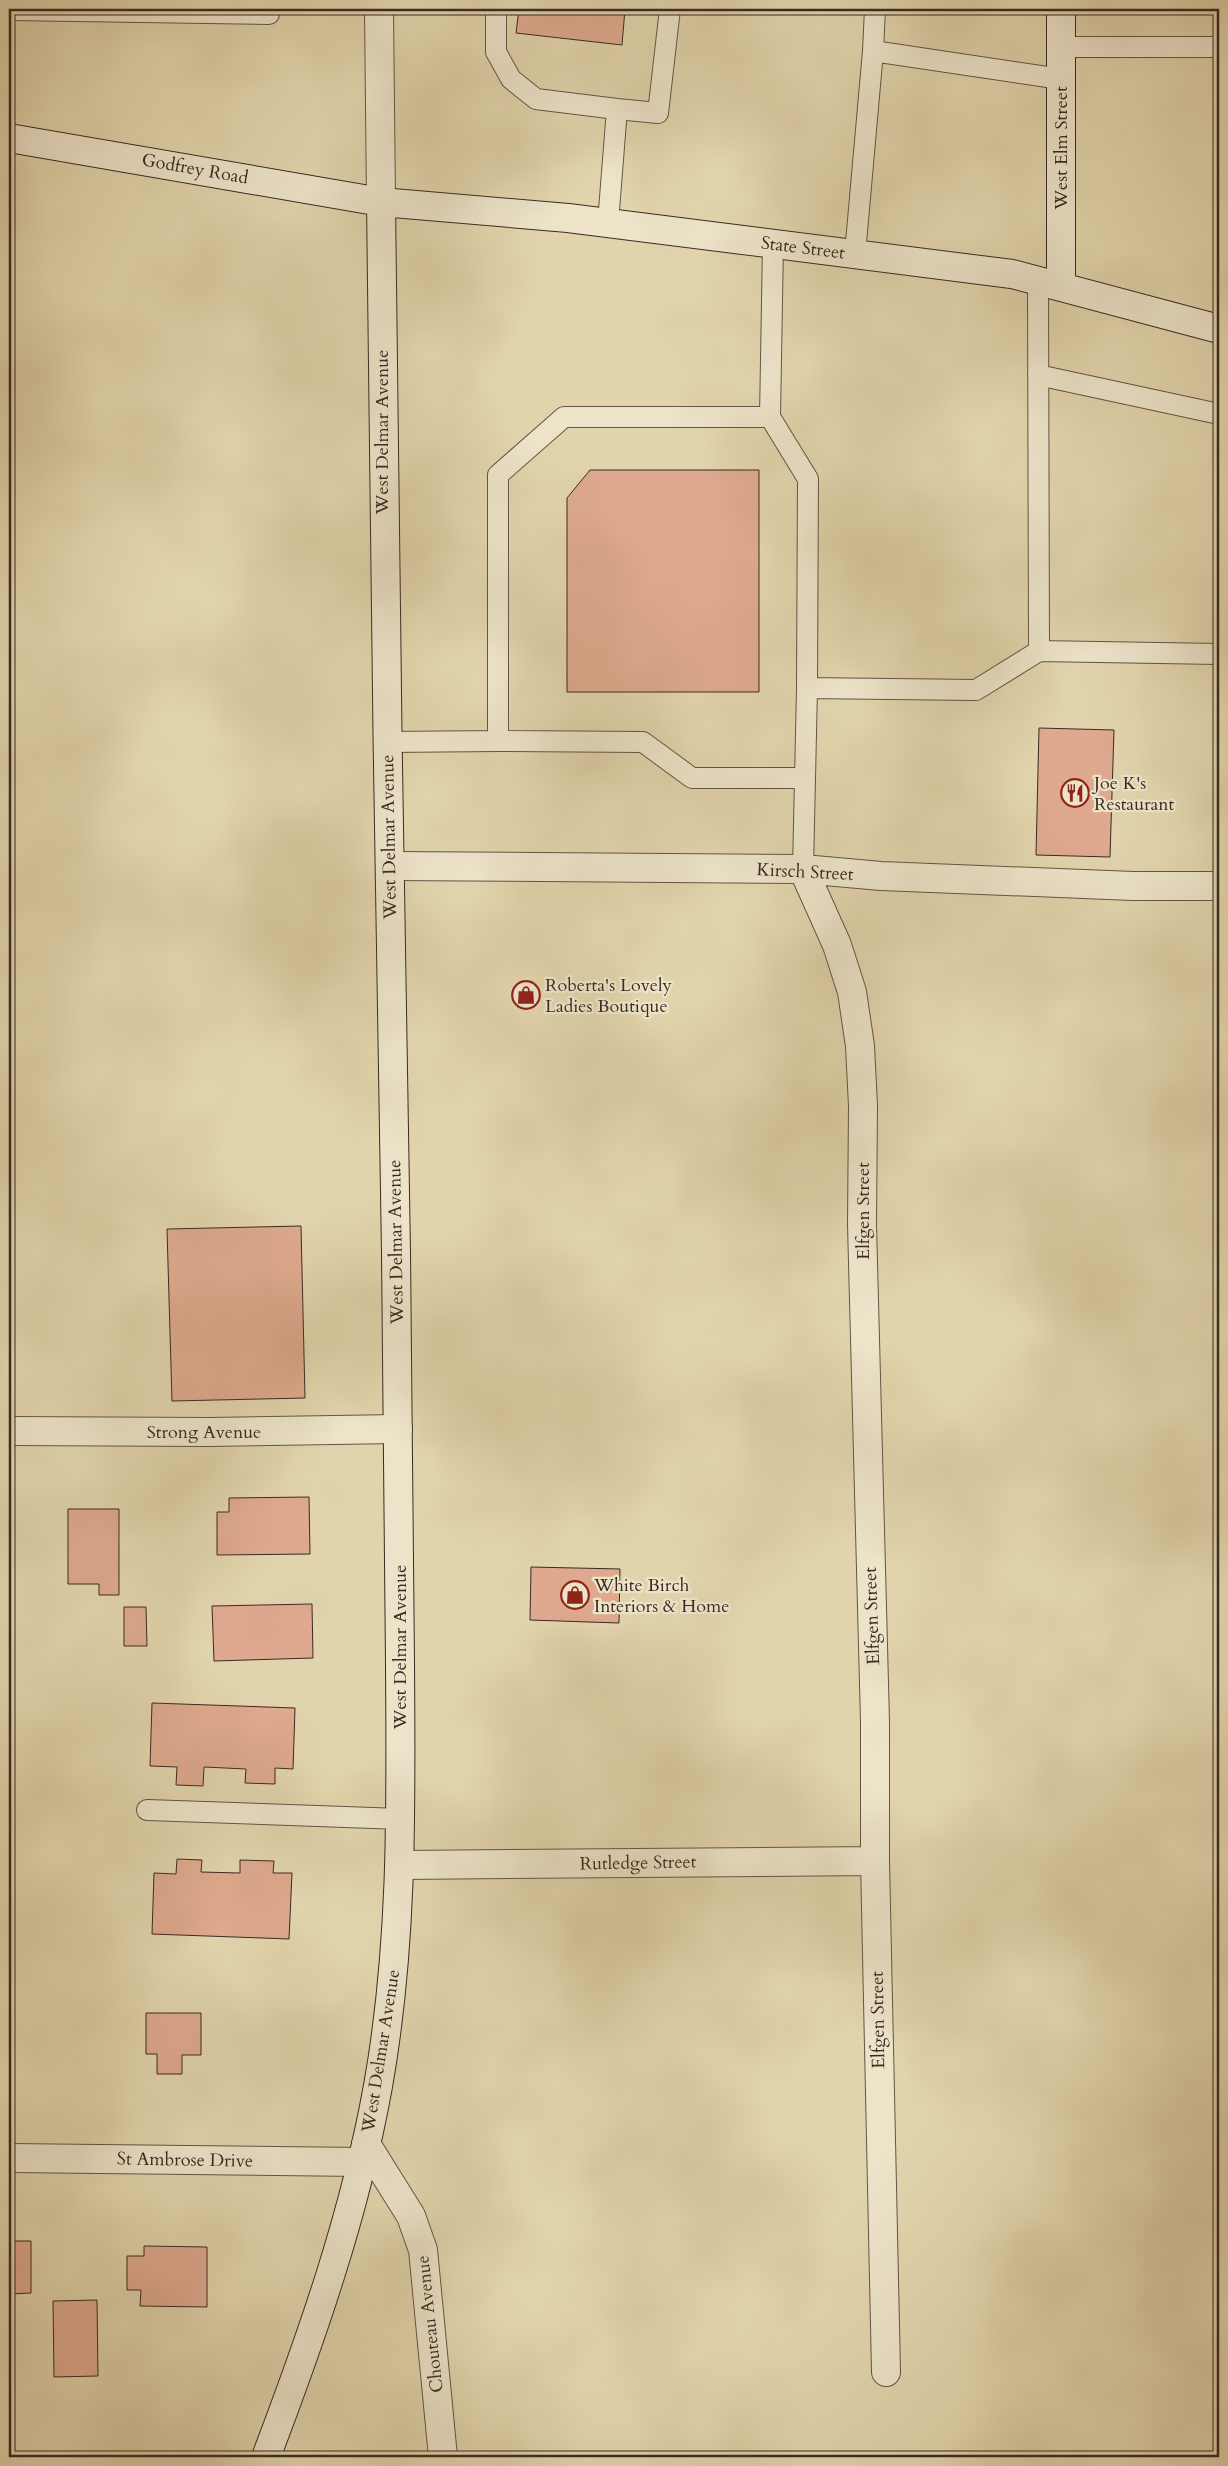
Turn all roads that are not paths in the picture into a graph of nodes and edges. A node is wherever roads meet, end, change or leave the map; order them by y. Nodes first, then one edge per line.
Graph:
1 (269, 9) edge
2 (379, 9) edge
3 (496, 9) edge
4 (670, 9) edge
5 (875, 9) edge
6 (1060, 9) edge
7 (9, 10) edge
8 (1219, 46) edge
9 (1060, 47) junction
10 (873, 51) junction
11 (1060, 79) junction
12 (617, 109) junction
13 (9, 138) edge
14 (381, 202) junction
15 (608, 223) junction
16 (773, 244) junction
17 (855, 254) junction
18 (1050, 284) junction
19 (1219, 329) edge
20 (1038, 375) junction
21 (1219, 414) edge
22 (770, 417) junction
23 (1039, 651) junction
24 (1219, 654) edge
25 (806, 688) junction
26 (498, 741) junction
27 (387, 742) junction
28 (805, 778) junction
29 (390, 866) junction
30 (803, 869) junction
31 (1219, 886) edge
32 (398, 1429) junction
33 (9, 1431) edge
34 (147, 1810) dead end
35 (401, 1819) junction
36 (875, 1860) junction
37 (400, 1865) junction
38 (364, 2153) junction
39 (9, 2158) edge
40 (886, 2372) dead end
41 (266, 2457) edge
42 (443, 2457) edge

1 - 7 lane
2 - 14 street, West Delmar Avenue
3 - 12 lane
4 - 12 lane
5 - 10 lane
6 - 9 street, West Elm Street
8 - 9 lane
9 - 11 street, West Elm Street
10 - 11 lane
10 - 17 lane
11 - 18 street, West Elm Street
12 - 15 lane
13 - 14 street, Godfrey Road
14 - 15 street, State Street
14 - 27 street, West Delmar Avenue
15 - 16 street, State Street
16 - 17 street, State Street
16 - 22 lane
17 - 18 street, State Street
18 - 19 street, State Street
18 - 20 lane
20 - 21 lane
20 - 23 lane
22 - 25 lane
22 - 26 lane
23 - 24 lane
23 - 25 lane
25 - 28 lane
26 - 27 lane
26 - 28 lane
27 - 29 street, West Delmar Avenue
28 - 30 lane
29 - 30 street, Kirsch Street
29 - 32 street, West Delmar Avenue
30 - 31 street, Kirsch Street
30 - 36 street, Elfgen Street
32 - 33 street, Strong Avenue
32 - 35 street, West Delmar Avenue
34 - 35 lane
35 - 37 street, West Delmar Avenue
36 - 37 street, Rutledge Street
36 - 40 street, Elfgen Street
37 - 38 street, West Delmar Avenue
38 - 39 street, St Ambrose Drive
38 - 41 street, West Delmar Avenue
38 - 42 street, Chouteau Avenue

